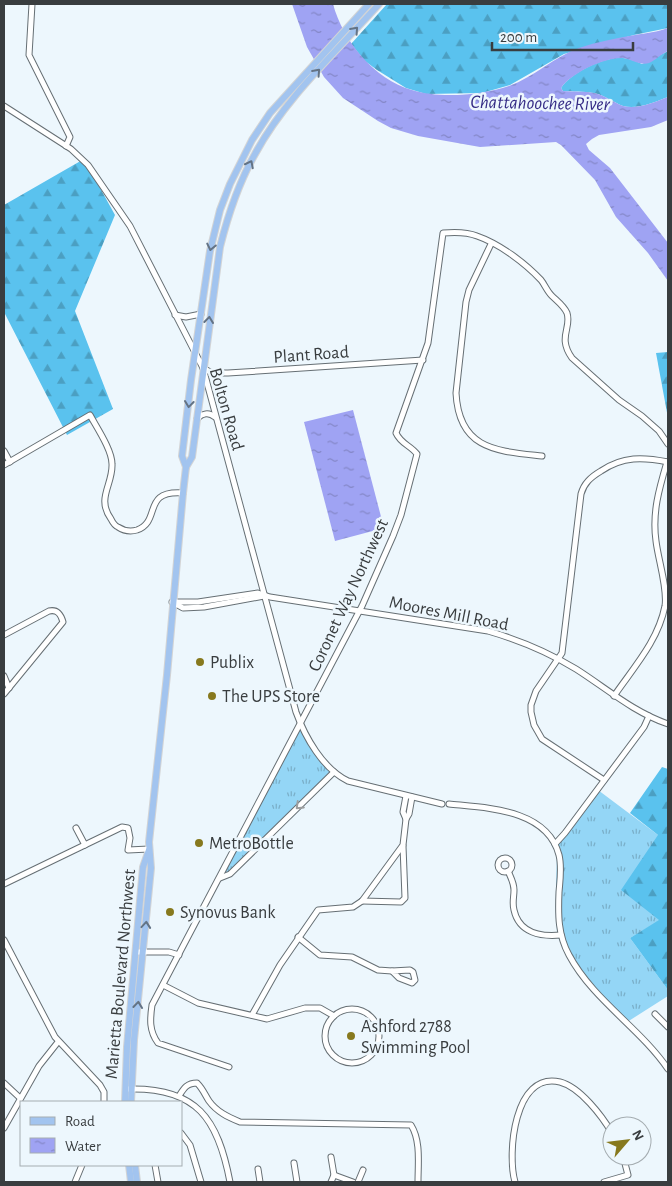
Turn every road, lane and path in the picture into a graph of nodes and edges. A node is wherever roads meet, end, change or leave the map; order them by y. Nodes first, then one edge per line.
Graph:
1 (32, 4) edge
2 (369, 4) edge
3 (379, 4) edge
4 (4, 106) edge
5 (66, 146) junction
6 (491, 244) junction
7 (200, 314) junction
8 (175, 315) junction
9 (195, 355) junction
10 (423, 360) junction
11 (203, 368) junction
12 (216, 417) junction
13 (196, 420) junction
14 (668, 444) edge
15 (4, 451) edge
16 (542, 456) dead end
17 (10, 462) junction
18 (667, 462) edge
19 (4, 466) edge
20 (186, 467) junction
21 (183, 493) junction
22 (264, 596) junction
23 (172, 602) junction
24 (360, 611) junction
25 (4, 635) edge
26 (558, 658) junction
27 (4, 676) edge
28 (9, 688) junction
29 (4, 694) edge
30 (614, 696) junction
31 (649, 716) junction
32 (300, 724) junction
33 (668, 724) edge
34 (334, 772) junction
35 (604, 780) junction
36 (409, 797) junction
37 (442, 804) dead end
38 (449, 804) dead end
39 (76, 828) dead end
40 (555, 844) junction
41 (85, 845) junction
42 (403, 845) junction
43 (149, 849) junction
44 (508, 871) dead end
45 (220, 878) junction
46 (4, 884) edge
47 (362, 901) junction
48 (561, 934) junction
49 (298, 938) junction
50 (4, 940) edge
51 (136, 952) junction
52 (144, 953) junction
53 (179, 955) junction
54 (392, 971) dead end
55 (163, 985) junction
56 (252, 1014) junction
57 (655, 1014) dead end
58 (334, 1016) junction
59 (668, 1028) edge
60 (58, 1042) junction
61 (230, 1067) dead end
62 (668, 1069) edge
63 (4, 1083) edge
64 (128, 1089) junction
65 (179, 1096) junction
66 (20, 1098) junction
67 (104, 1101) edge
68 (125, 1101) edge
69 (131, 1101) edge
70 (602, 1118) edge
71 (4, 1128) edge
72 (182, 1134) edge
73 (331, 1157) dead end
74 (294, 1163) dead end
75 (82, 1166) edge
76 (129, 1166) edge
77 (135, 1166) edge
78 (156, 1166) edge
79 (626, 1166) edge
80 (258, 1169) dead end
81 (363, 1170) dead end
82 (334, 1175) junction
83 (628, 1175) junction
84 (75, 1182) edge
85 (131, 1182) edge
86 (137, 1182) edge
87 (158, 1182) edge
88 (201, 1182) edge
89 (230, 1182) edge
90 (260, 1182) edge
91 (297, 1182) edge
92 (331, 1182) edge
93 (353, 1182) edge
94 (358, 1182) edge
95 (418, 1182) edge
96 (515, 1182) edge
97 (604, 1182) edge
98 (630, 1182) edge

1 - 5 street
2 -> 7 main road
11 -> 3 main road
4 - 5 street, Bolton Road
5 - 8 street, Bolton Road
6 - 10 street, Coronet Way Northwest
6 - 14 street, Coronet Way Northwest
6 - 16 street
7 - 8 street
7 - 9 main road
8 - 9 street, Bolton Road
9 - 11 street, Bolton Road
9 -> 20 main road
10 - 11 street, Plant Road
10 - 24 street, Coronet Way Northwest
11 - 12 street, Bolton Road
11 - 13 main road
12 - 13 street
12 - 22 street, Bolton Road
13 - 20 main road
15 - 17 street
17 - 19 street
17 - 21 street
18 - 26 street
18 - 30 street
20 - 21 main road
21 - 23 main road
22 - 23 street, Moores Mill Road
22 - 24 street, Moores Mill Road
22 - 32 street, Bolton Road
23 - 43 main road
24 - 26 street, Moores Mill Road
24 - 32 street, Coronet Way Northwest
25 - 28 street
26 - 30 street, Moores Mill Road
26 - 35 street
27 - 28 street
28 - 29 street
30 - 31 street, Moores Mill Road
31 - 33 street, Moores Mill Road
31 - 35 street
32 - 34 street, Bolton Road
32 - 45 street, Coronet Way Northwest
34 - 36 street
34 -> 45 street
35 - 40 street
36 - 37 street
36 - 42 street
38 - 40 street
39 - 41 street
40 - 48 street
41 - 43 street
41 - 46 street
42 - 47 street
42 - 47 street
43 - 51 main road, Marietta Boulevard Northwest
52 -> 43 main road
44 - 48 street
45 - 53 street, Coronet Way Northwest
47 - 49 street
48 - 62 street
49 - 54 street
49 - 56 street
50 - 60 street
51 - 52 street
51 - 64 main road, Marietta Boulevard Northwest
52 - 53 street
64 -> 52 main road
53 - 55 street, Coronet Way Northwest
55 - 56 street
55 - 61 street, Coronet Way Northwest
56 - 58 street
57 - 59 street
58 - 58 street
60 - 66 street
60 - 67 street
63 - 66 street
64 - 65 street
64 - 68 main road, Marietta Boulevard Northwest
64 - 69 main road
65 - 89 street
65 - 95 street
66 - 71 street
70 - 96 street
72 - 88 street
73 - 82 street
74 - 91 street
75 - 84 street
76 - 85 main road
77 - 86 main road
78 - 87 street
79 - 83 street
80 - 90 street
81 - 94 street
82 - 92 street
82 - 93 street
83 - 97 street
83 - 98 street

